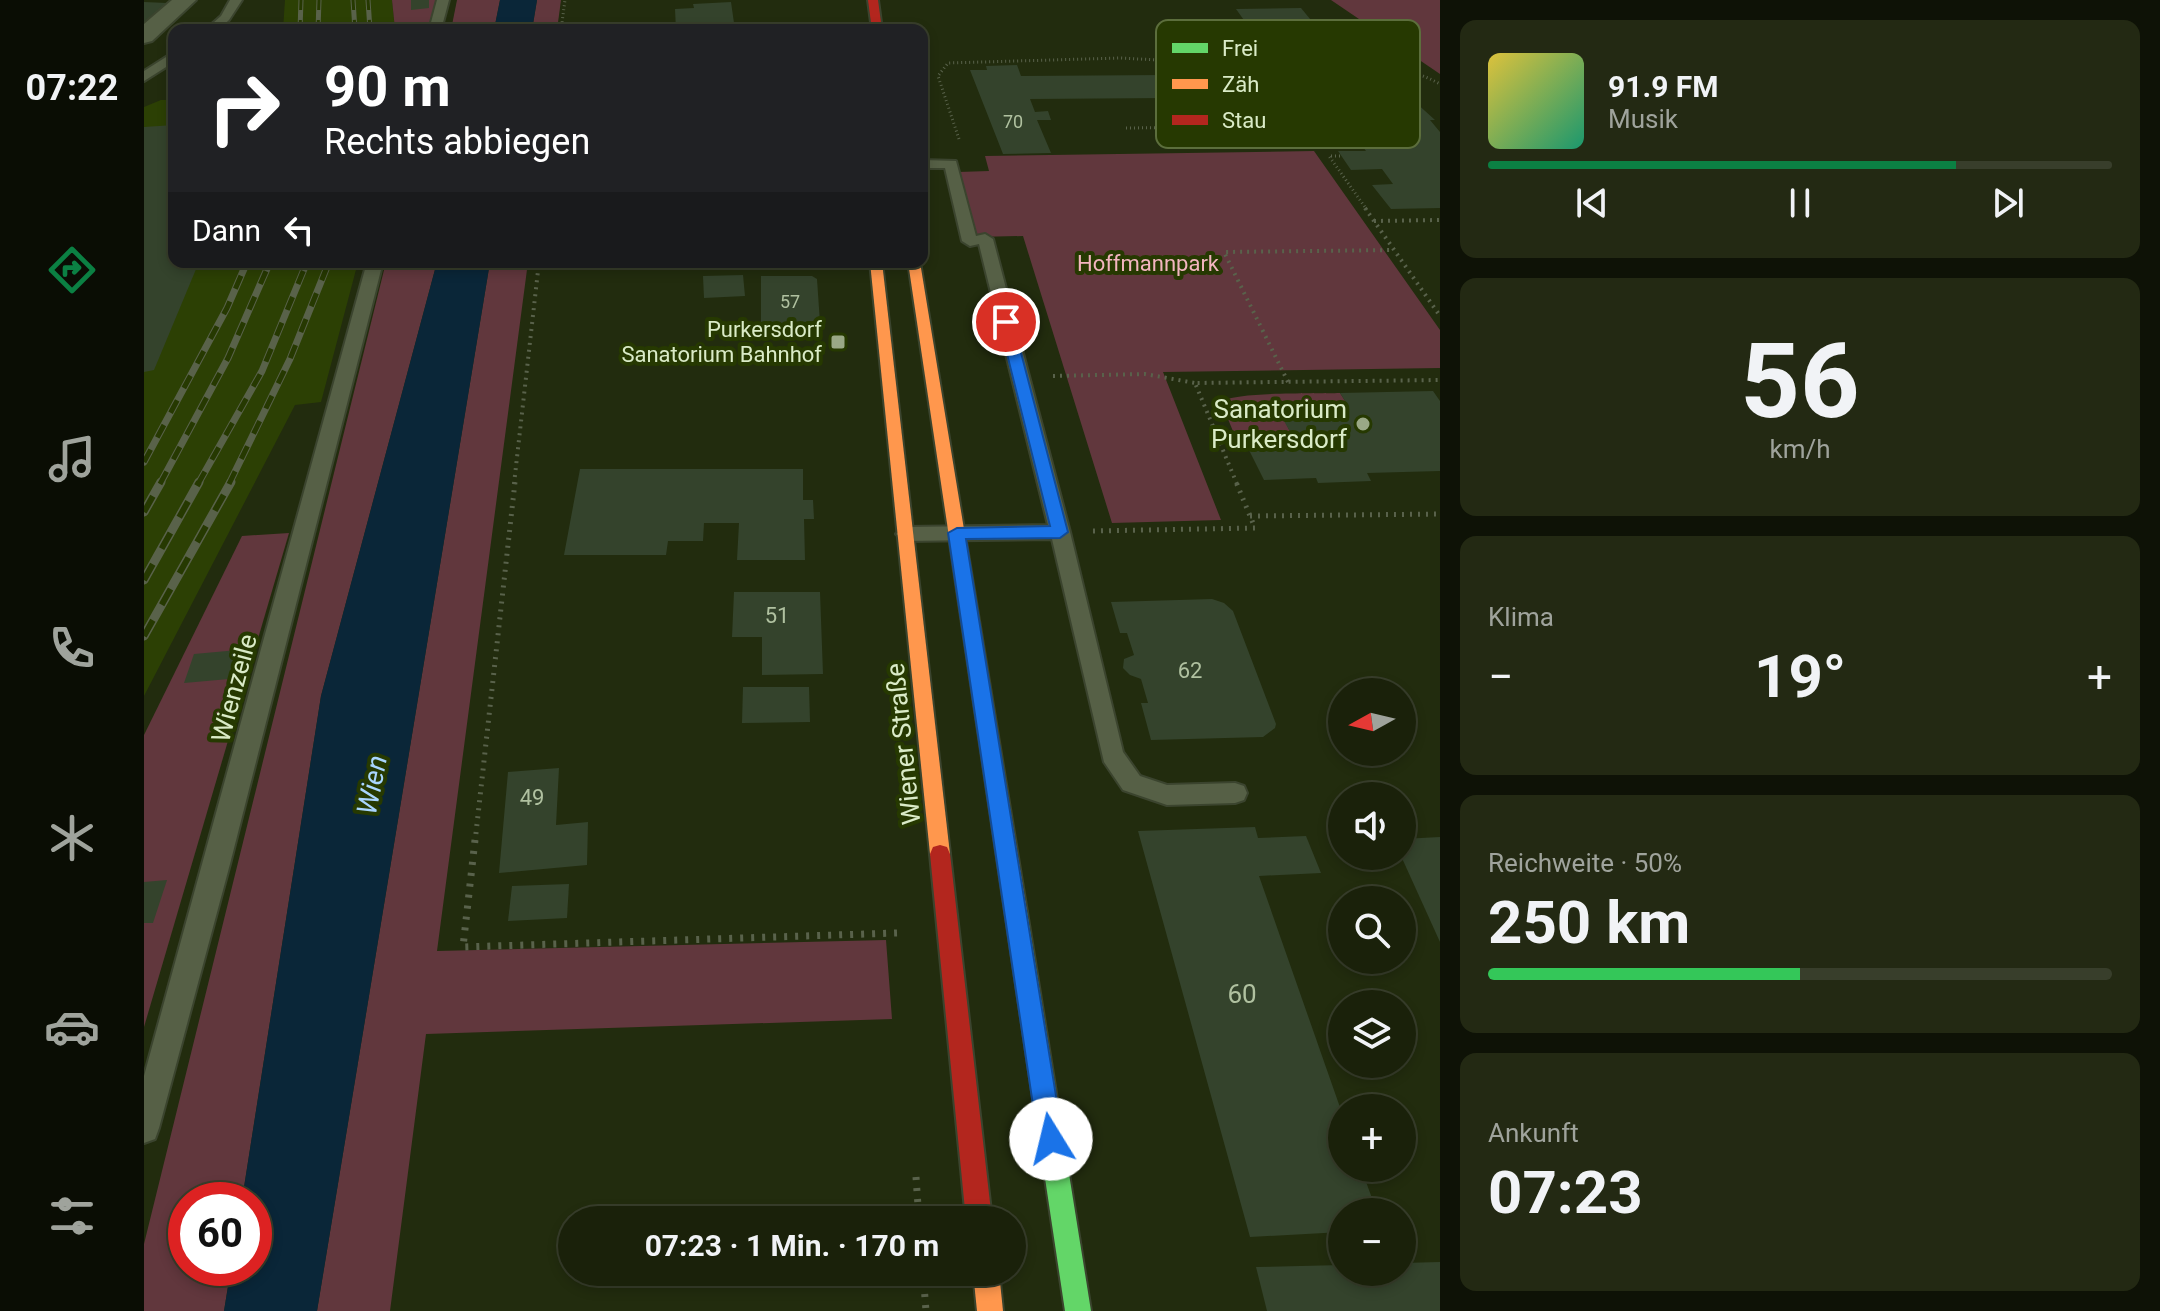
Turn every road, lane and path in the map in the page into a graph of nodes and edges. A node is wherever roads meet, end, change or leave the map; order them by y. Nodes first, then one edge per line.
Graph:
1 (185, 0) edge
2 (236, 0) edge
3 (443, 0) edge
4 (565, 0) edge
5 (873, 0) edge
6 (217, 24) edge
7 (437, 24) edge
8 (562, 24) edge
9 (876, 24) edge
10 (144, 36) edge
11 (168, 60) edge
12 (1156, 61) edge
13 (1420, 74) edge
14 (144, 77) edge
15 (1440, 84) edge
16 (1126, 128) dead end
17 (1156, 128) edge
18 (1340, 156) dead end
19 (928, 164) edge
20 (951, 164) junction
21 (1440, 220) edge
22 (1374, 221) junction
23 (1394, 250) junction
24 (373, 268) edge
25 (538, 268) edge
26 (877, 268) edge
27 (915, 268) edge
28 (1440, 316) edge
29 (1020, 377) junction
30 (1440, 380) edge
31 (1288, 382) junction
32 (1195, 383) junction
33 (1440, 514) edge
34 (1250, 516) junction
35 (1060, 532) junction
36 (957, 533) junction
37 (906, 534) junction
38 (1235, 793) dead end
39 (898, 933) dead end
40 (144, 1128) edge
41 (978, 1206) edge
42 (924, 1286) edge
43 (987, 1286) edge
44 (926, 1311) edge
45 (990, 1311) edge
46 (1078, 1311) edge

1 - 10 street
2 - 6 lane
3 - 7 lane
4 - 8 path
5 - 9 main road
11 - 14 lane
12 - 20 path
13 - 15 path
16 - 17 path
18 - 22 path
19 - 20 lane
20 - 29 lane
21 - 22 path
22 - 23 path
23 - 28 path
23 - 31 path
24 - 40 lane, Wienzeile
25 - 39 path
26 - 37 main road, Wiener Straße
27 - 36 main road
29 - 32 path
29 - 35 lane
30 - 31 path
31 - 32 path
32 - 34 path
33 - 34 path
34 - 35 path
35 - 36 lane
35 - 38 lane
36 - 37 lane
36 - 46 main road
37 - 41 main road, Wiener Straße
42 - 44 path
43 - 45 main road

